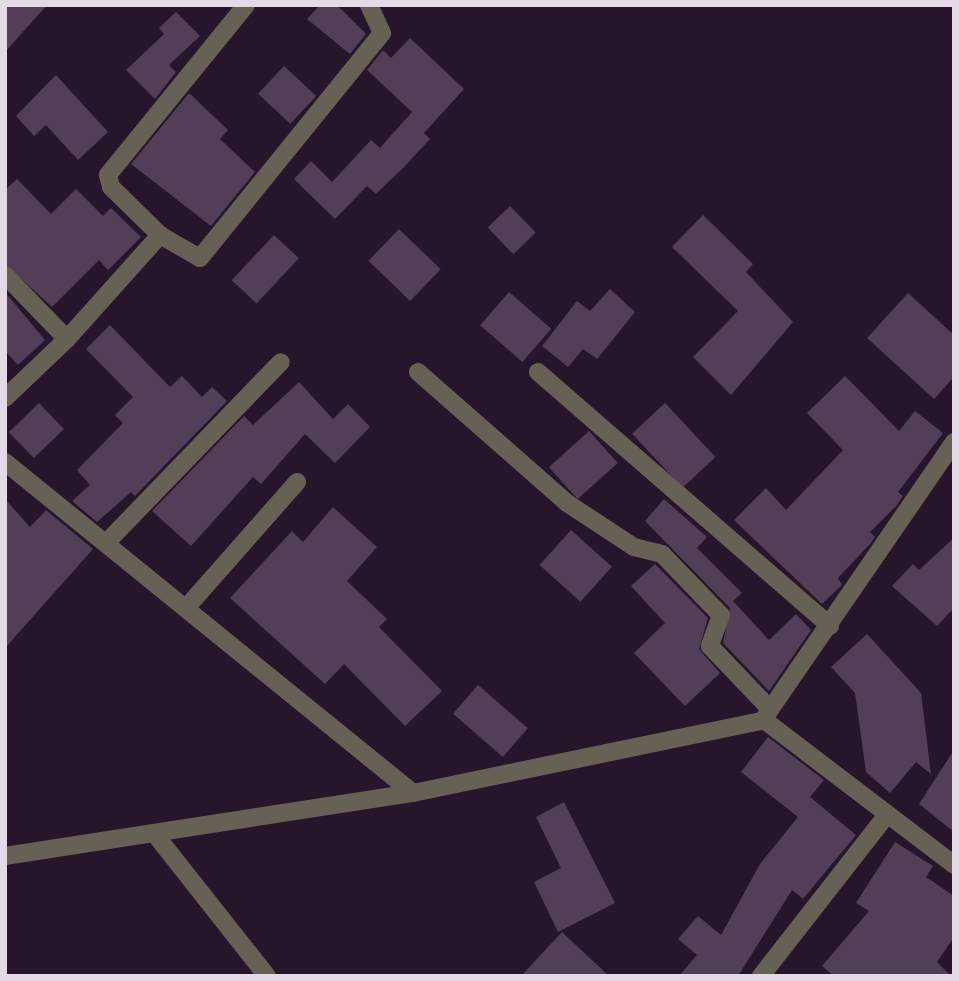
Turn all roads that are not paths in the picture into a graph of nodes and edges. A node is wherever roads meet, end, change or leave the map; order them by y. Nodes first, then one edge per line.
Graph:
1 (246, 5) edge
2 (369, 5) edge
3 (160, 235) junction
4 (5, 275) edge
5 (67, 339) junction
6 (281, 362) dead end
7 (418, 372) dead end
8 (538, 372) dead end
9 (5, 398) edge
10 (954, 442) edge
11 (5, 462) edge
12 (297, 482) dead end
13 (107, 542) junction
14 (186, 608) junction
15 (830, 626) junction
16 (767, 715) junction
17 (413, 793) junction
18 (886, 816) junction
19 (153, 833) junction
20 (5, 856) edge
21 (954, 865) edge
22 (267, 976) edge
23 (761, 976) edge

1 - 3 street
2 - 3 street
3 - 5 street
4 - 5 street
5 - 9 street
6 - 13 street
7 - 16 street
8 - 15 street
10 - 15 street
11 - 13 street
12 - 14 street
13 - 14 street
14 - 17 street
15 - 16 street
16 - 17 street
16 - 18 street
17 - 19 street
18 - 21 street
18 - 23 street
19 - 20 street
19 - 22 street

